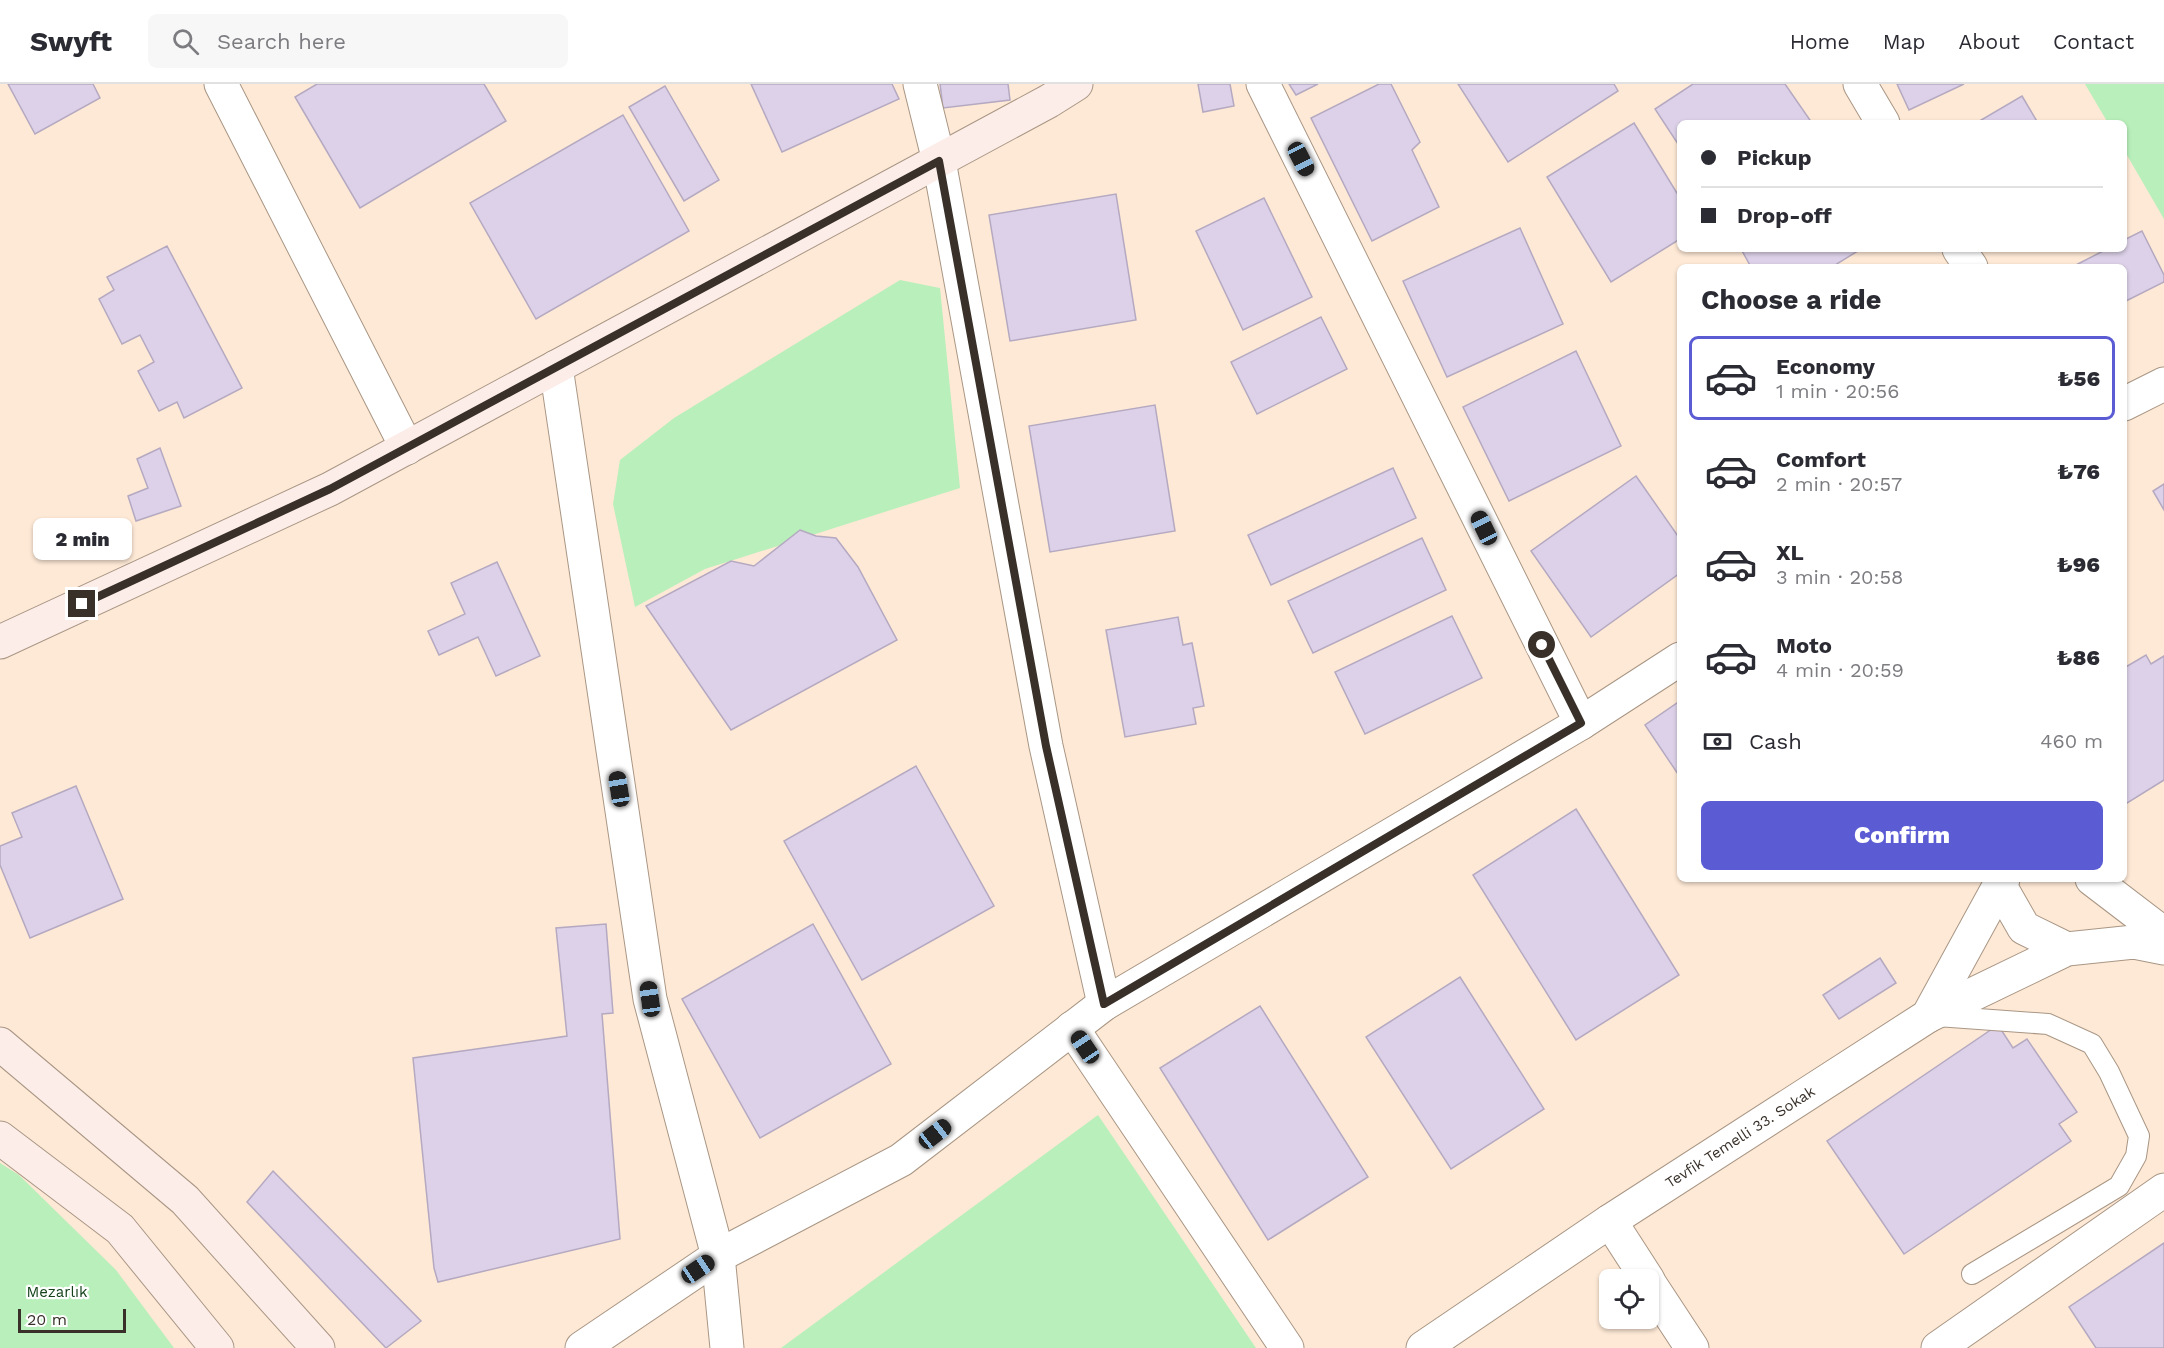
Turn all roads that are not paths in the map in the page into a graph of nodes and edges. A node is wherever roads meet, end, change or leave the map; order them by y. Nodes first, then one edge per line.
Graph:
1 (222, 84) edge
2 (920, 84) edge
3 (1076, 84) edge
4 (1263, 84) edge
5 (1860, 84) edge
6 (1881, 120) edge
7 (939, 161) junction
8 (556, 367) junction
9 (2164, 384) edge
10 (2127, 402) edge
11 (407, 448) junction
12 (0, 642) edge
13 (1677, 660) edge
14 (1581, 723) junction
15 (2096, 882) edge
16 (2002, 883) edge
17 (2164, 934) edge
18 (2164, 948) edge
19 (2067, 949) junction
20 (1104, 1004) junction
21 (1928, 1016) junction
22 (1072, 1028) junction
23 (0, 1044) edge
24 (0, 1138) edge
25 (2164, 1190) edge
26 (1610, 1221) junction
27 (718, 1256) junction
28 (1641, 1269) edge
29 (1972, 1274) dead end
30 (1659, 1297) edge
31 (217, 1348) edge
32 (318, 1348) edge
33 (582, 1348) edge
34 (615, 1348) edge
35 (727, 1348) edge
36 (1287, 1348) edge
37 (1424, 1348) edge
38 (1692, 1348) edge
39 (1938, 1348) edge

1 - 11 street
2 - 7 street
3 - 7 main road
4 - 14 street
5 - 6 street
7 - 8 main road
7 - 20 street
8 - 11 main road
8 - 27 street
9 - 10 street
11 - 12 main road
13 - 14 street
14 - 20 street
15 - 17 street
16 - 19 street
16 - 21 street, Tevfik Temelli 33. Sokak
18 - 19 street
19 - 21 street
20 - 22 street
21 - 26 street, Tevfik Temelli 33. Sokak
21 - 29 lane
22 - 27 street
22 - 36 street
23 - 32 main road
24 - 31 main road
25 - 39 street
26 - 28 street
26 - 37 street, Tevfik Temelli 33. Sokak
27 - 33 street
27 - 34 street
27 - 35 street
30 - 38 street

